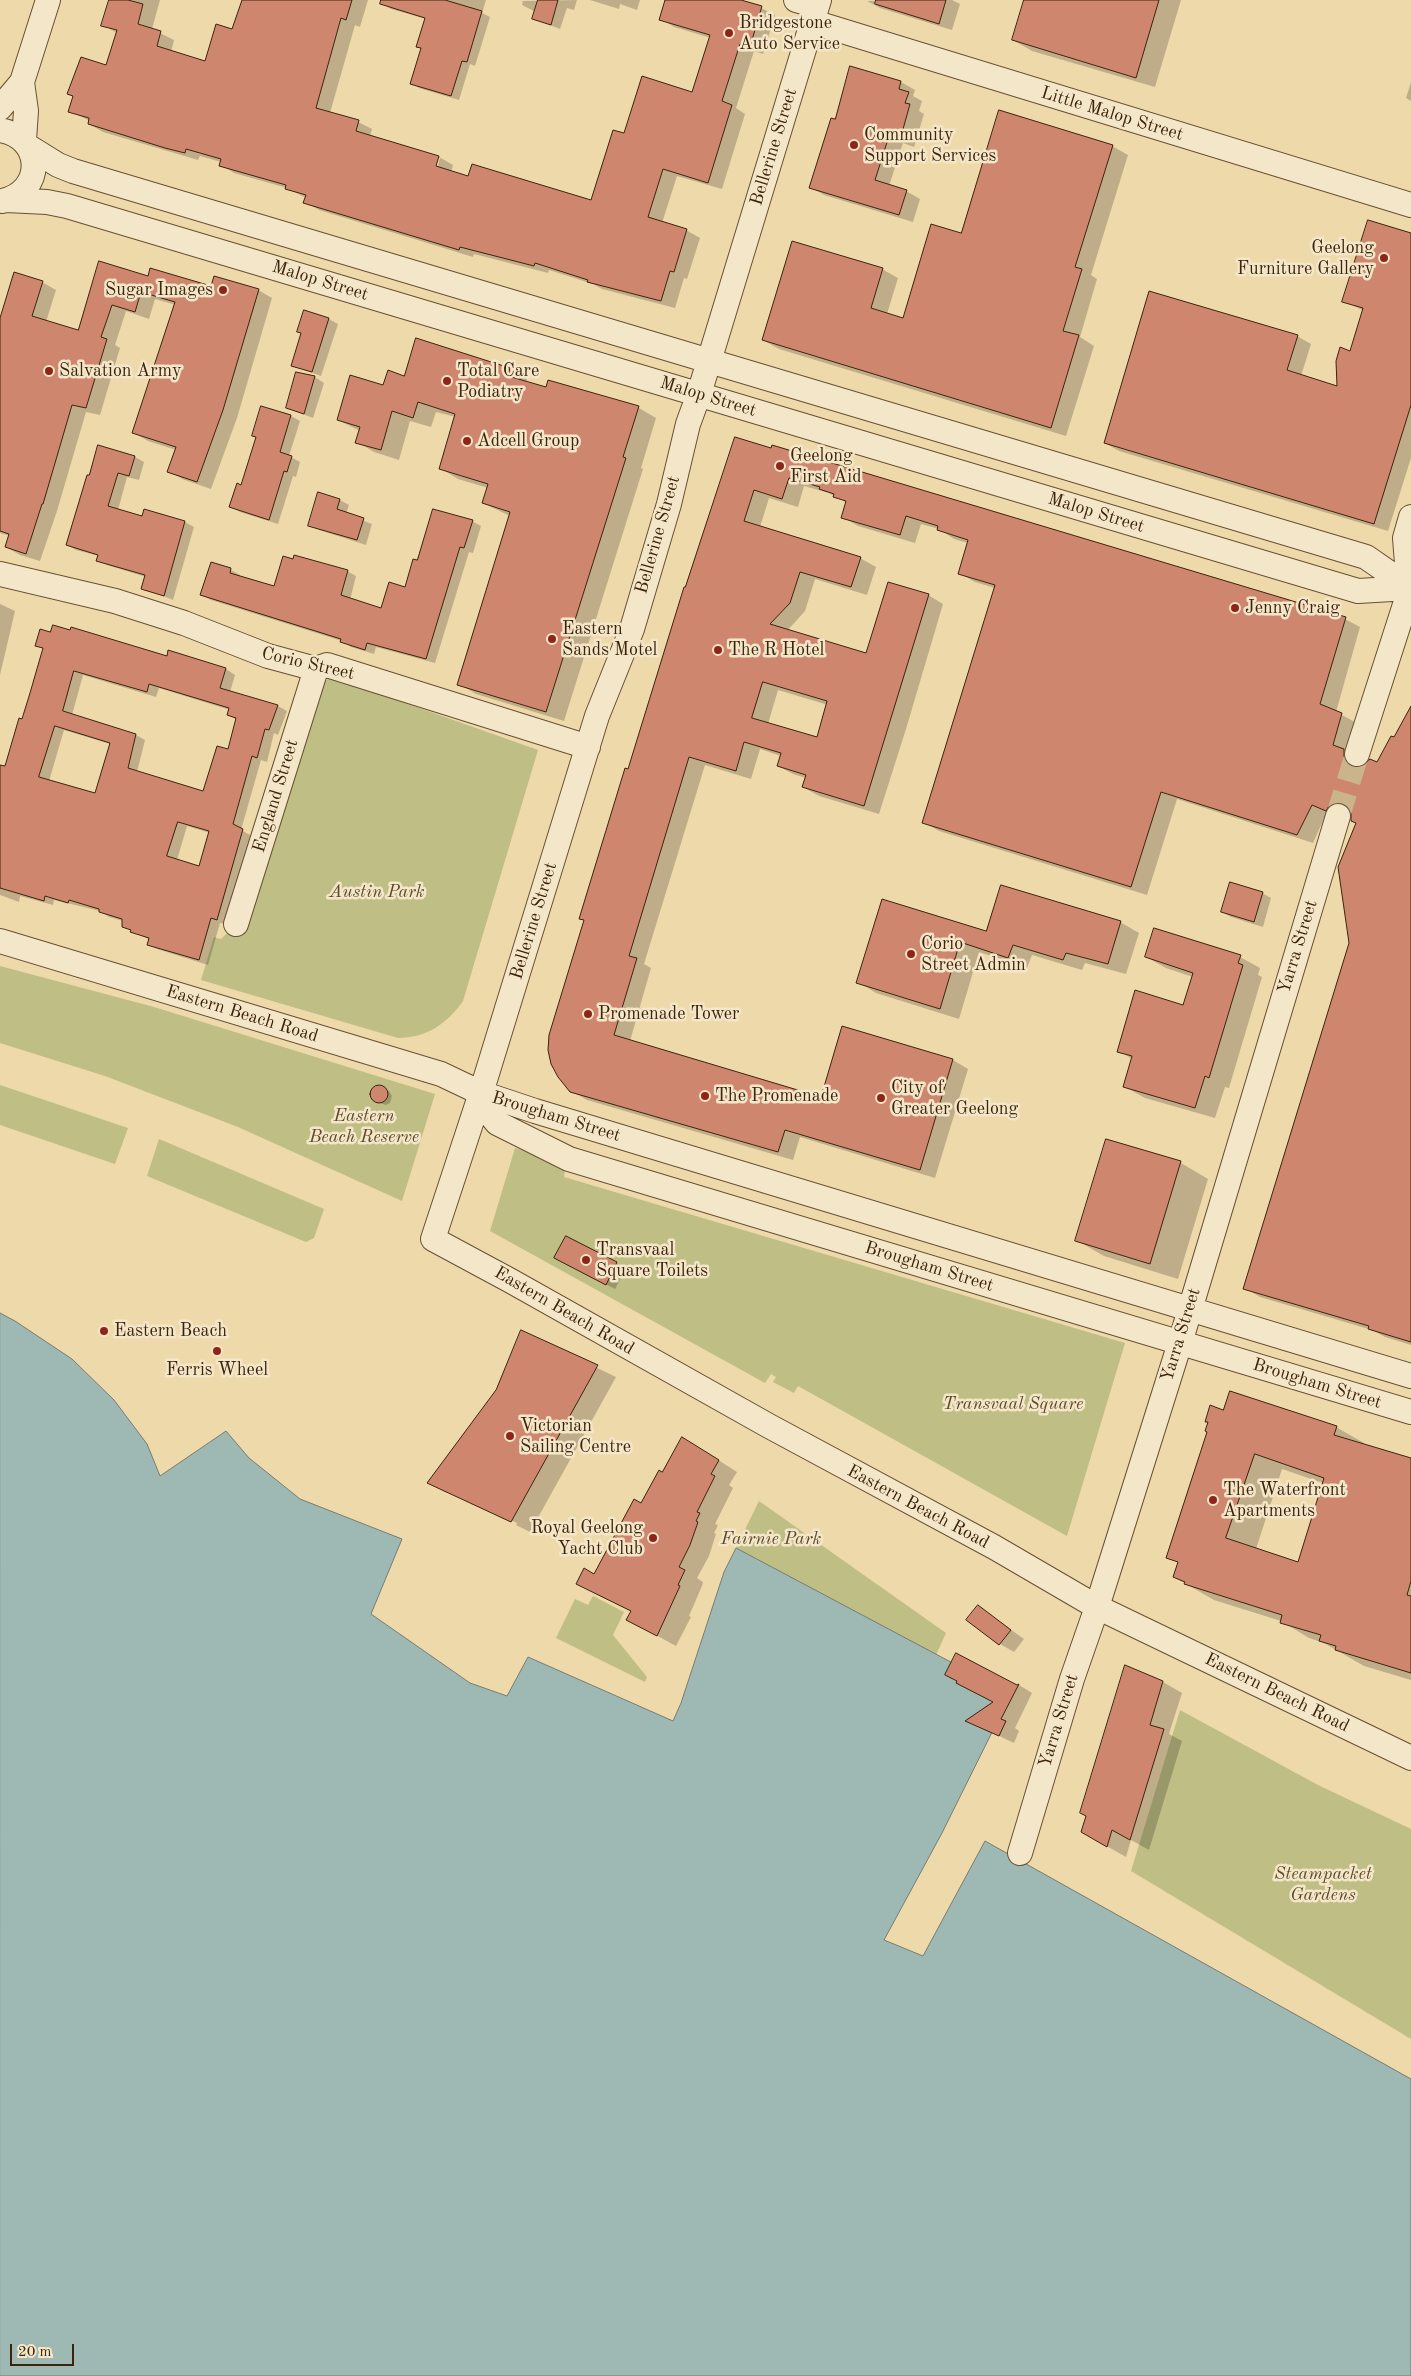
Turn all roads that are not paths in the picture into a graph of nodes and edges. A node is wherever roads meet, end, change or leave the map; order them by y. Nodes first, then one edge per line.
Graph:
1 (48, 0) edge
2 (811, 7) edge
3 (22, 82) junction
4 (0, 108) edge
5 (0, 130) edge
6 (26, 144) junction
7 (2, 201) edge
8 (1411, 205) edge
9 (210, 212) junction
10 (200, 245) junction
11 (407, 270) junction
12 (396, 304) junction
13 (709, 360) junction
14 (699, 394) junction
15 (1223, 514) junction
16 (1411, 517) edge
17 (1212, 548) junction
18 (0, 574) edge
19 (1410, 587) edge
20 (321, 667) junction
21 (588, 747) junction
22 (1357, 754) tunnel mouth
23 (1338, 816) tunnel mouth
24 (236, 924) dead end
25 (0, 941) edge
26 (481, 1093) junction
27 (761, 1180) junction
28 (751, 1213) junction
29 (434, 1239) joint
30 (1190, 1309) junction
31 (1180, 1343) junction
32 (1411, 1376) edge
33 (1411, 1412) edge
34 (1097, 1606) junction
35 (1411, 1758) edge
36 (1020, 1853) dead end

1 - 3 street
2 - 8 street, Little Malop Street
2 - 13 street, Bellerine Street
3 - 4 street
3 - 6 street
5 - 6 street, Malop Street
6 - 7 street
6 - 9 street, Malop Street
7 - 10 street, Malop Street
9 - 10 street
9 - 11 street, Malop Street
10 - 12 street, Malop Street
11 - 12 street
11 - 13 street, Malop Street
12 - 14 street, Malop Street
13 - 14 street, Bellerine Street
13 - 15 street, Malop Street
14 - 17 street, Malop Street
14 - 21 street, Bellerine Street
15 - 17 street
15 - 19 street, Malop Street
16 - 19 street
17 - 19 street, Malop Street
18 - 20 street, Corio Street
19 - 22 street
20 - 21 street, Corio Street
20 - 24 street, England Street
21 - 26 street, Bellerine Street
23 - 30 street, Yarra Street
25 - 26 street, Eastern Beach Road
26 - 27 street, Brougham Street
26 - 28 street, Brougham Street
26 - 29 street, Bellerine Street
27 - 28 street
27 - 30 street, Brougham Street
28 - 31 street, Brougham Street
29 - 34 street, Eastern Beach Road
30 - 31 street, Yarra Street
30 - 32 street, Brougham Street
31 - 33 street, Brougham Street
31 - 34 street, Yarra Street
34 - 35 street, Eastern Beach Road
34 - 36 street, Yarra Street

